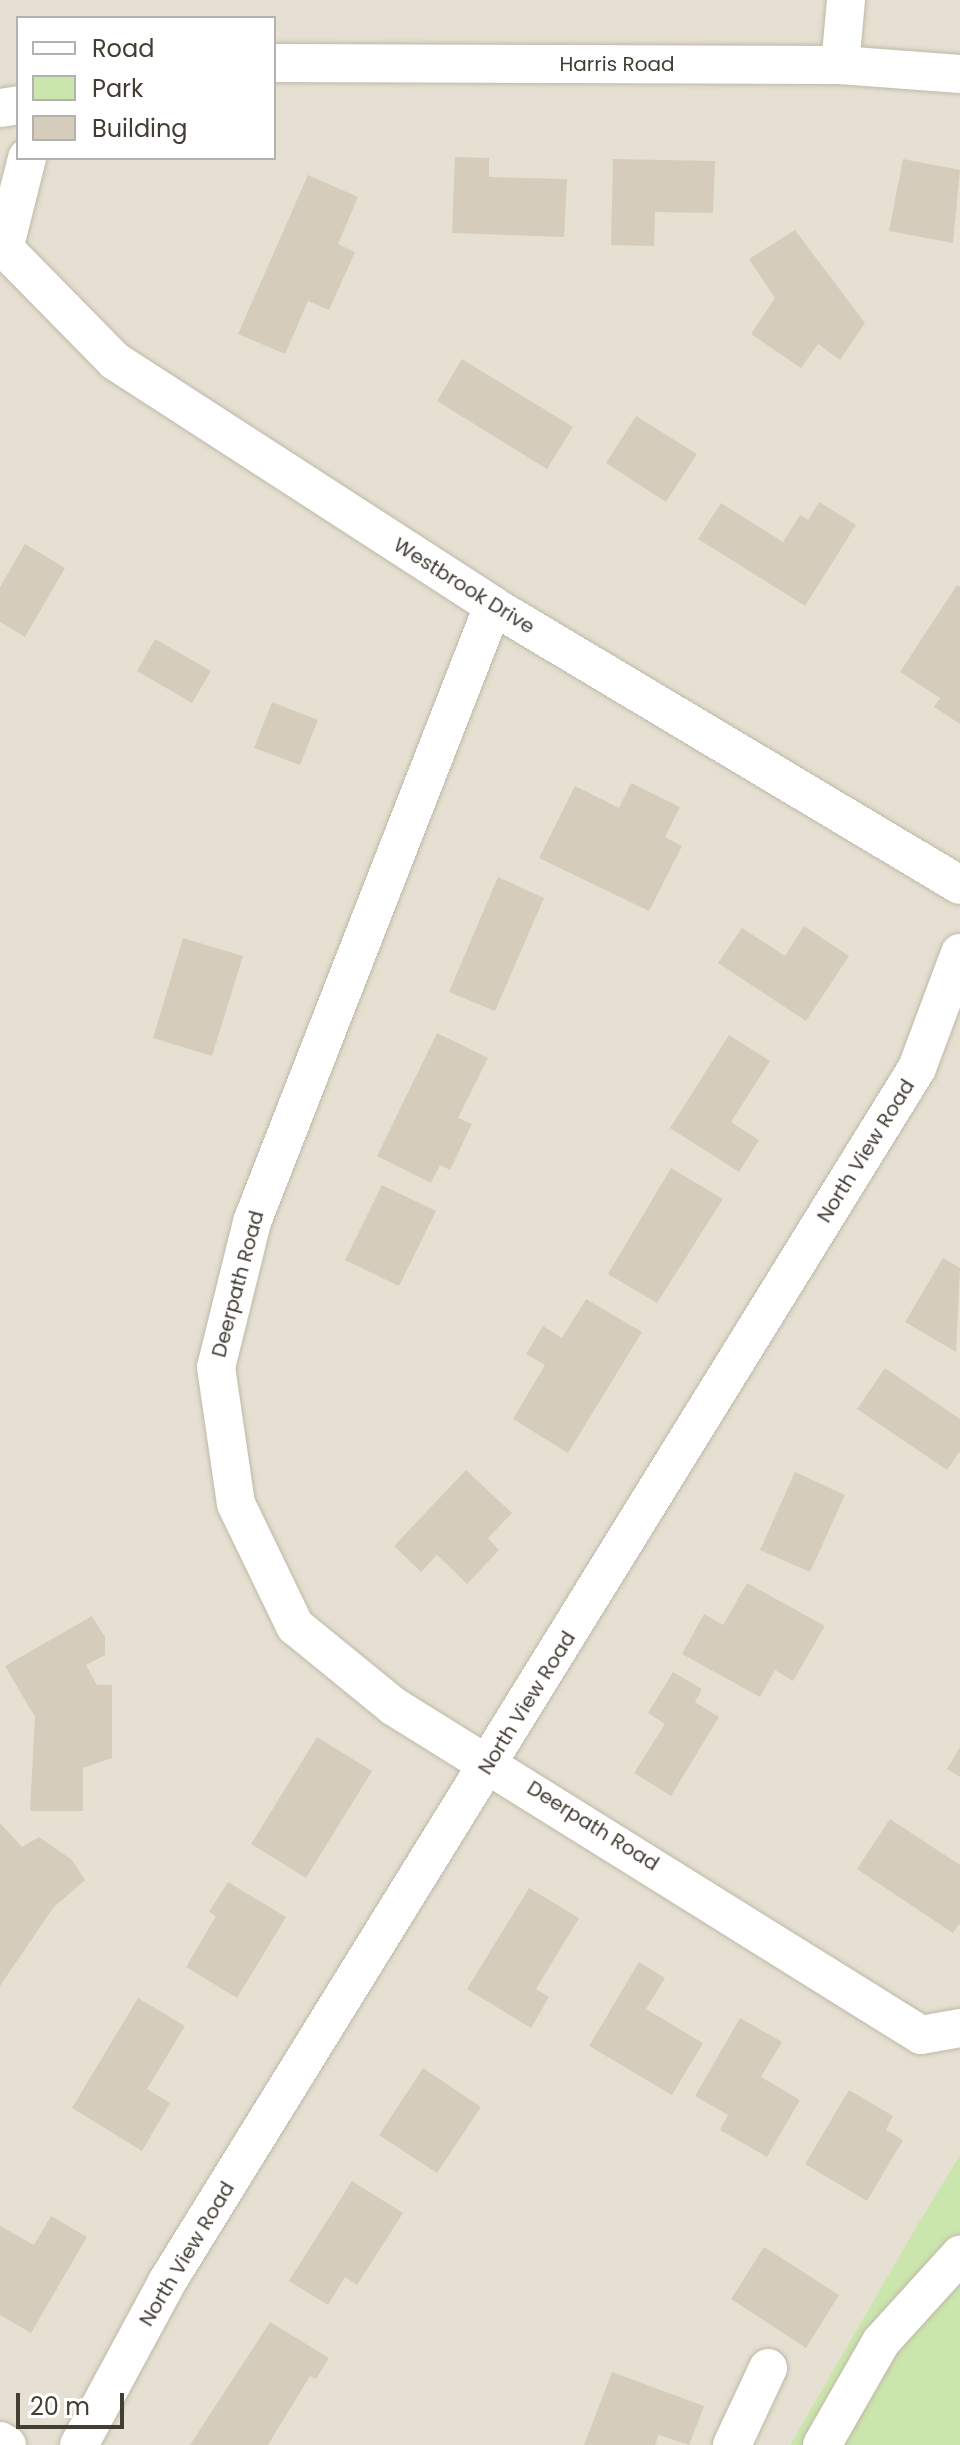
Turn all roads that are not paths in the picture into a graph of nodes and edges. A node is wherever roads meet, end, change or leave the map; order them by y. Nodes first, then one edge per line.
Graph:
1 (846, 0) edge
2 (276, 63) edge
3 (840, 65) junction
4 (960, 74) edge
5 (26, 160) edge
6 (2, 246) edge
7 (493, 606) junction
8 (960, 885) edge
9 (960, 953) edge
10 (491, 1761) junction
11 (960, 2028) edge
12 (960, 2255) edge
13 (768, 2368) dead end
14 (0, 2441) edge
15 (7, 2445) edge
16 (79, 2445) edge
17 (732, 2445) edge
18 (822, 2445) edge

1 - 3 street
2 - 3 street, Harris Road
3 - 4 street, Harris Road
5 - 6 street
6 - 7 street, Westbrook Drive
7 - 8 street, Westbrook Drive
7 - 10 street, Deerpath Road
9 - 10 street, North View Road
10 - 11 street, Deerpath Road
10 - 16 street, North View Road
12 - 18 street
13 - 17 street
14 - 15 street

